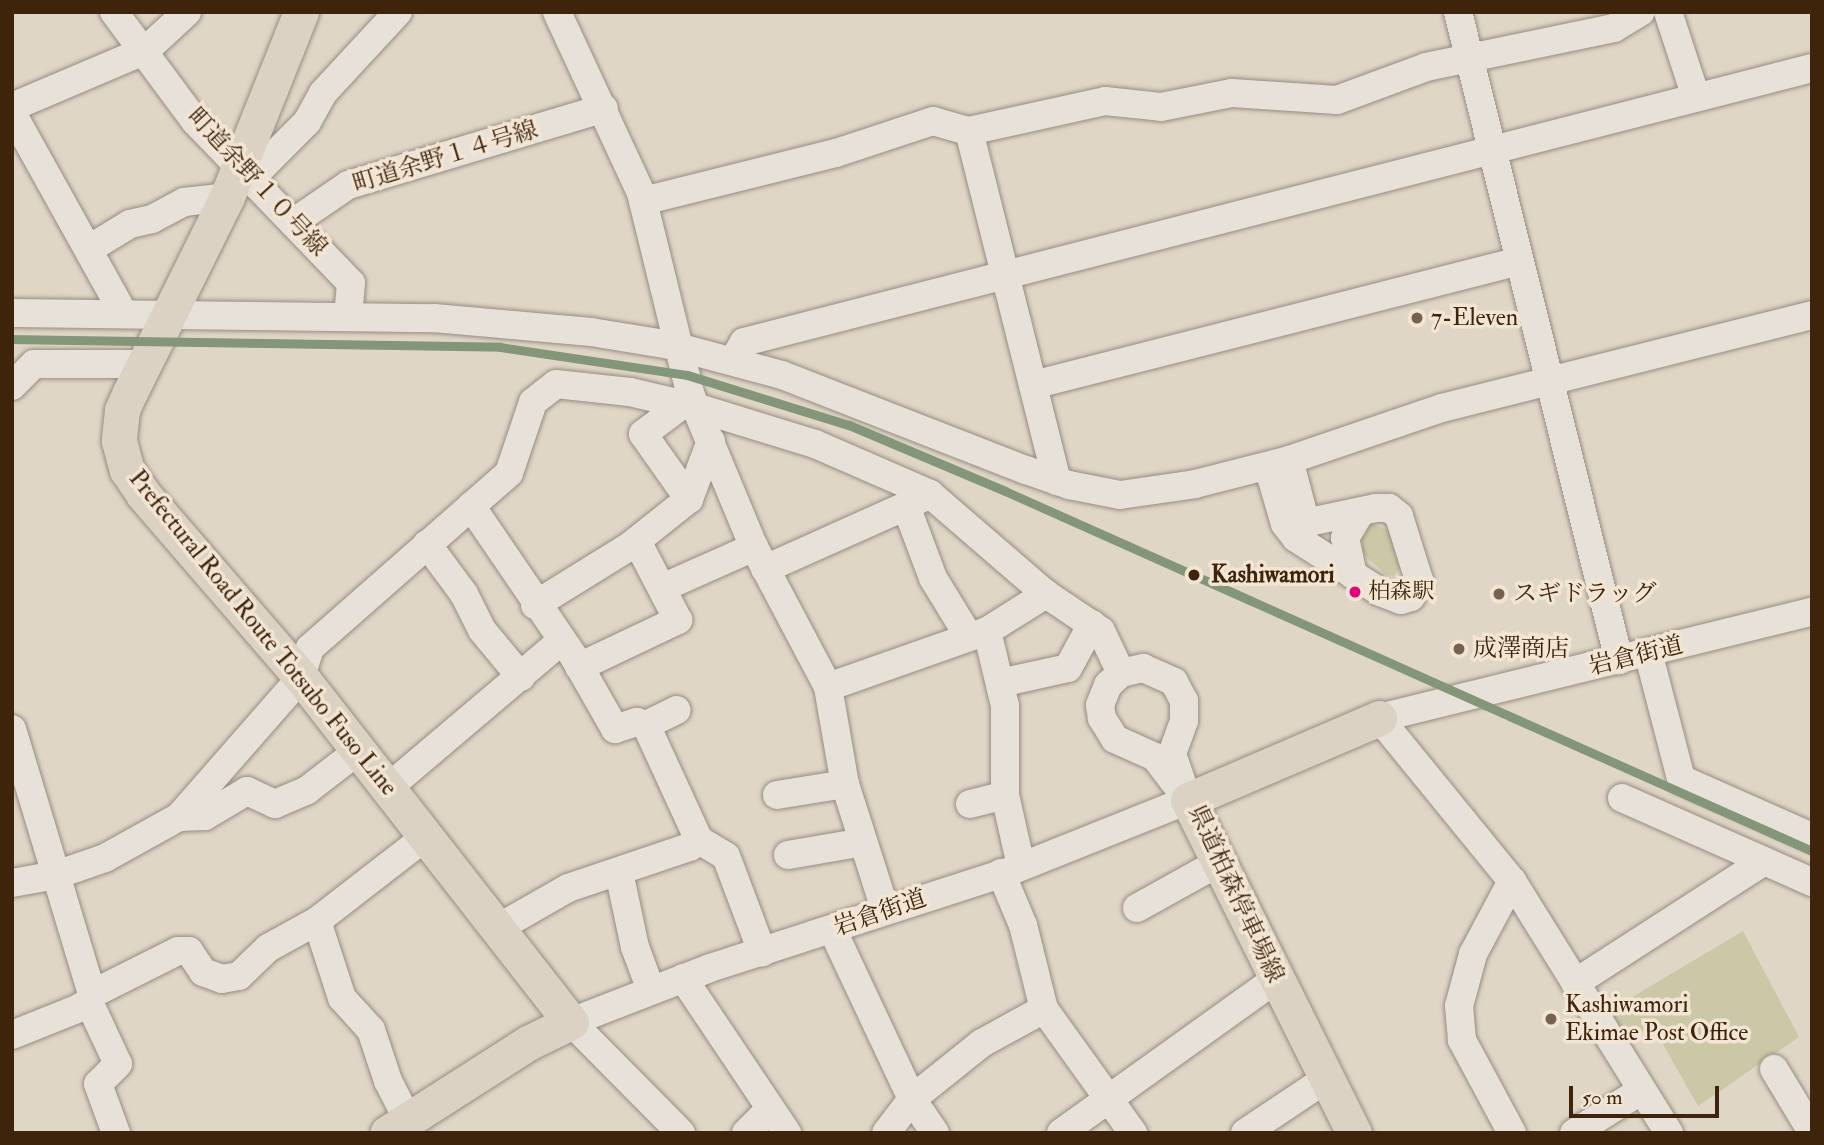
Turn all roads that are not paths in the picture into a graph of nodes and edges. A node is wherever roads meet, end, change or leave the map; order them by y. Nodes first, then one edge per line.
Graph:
1 (114, 12) edge
2 (187, 12) edge
3 (301, 12) edge
4 (398, 12) edge
5 (557, 12) edge
6 (1458, 12) edge
7 (1641, 12) edge
8 (1668, 12) edge
9 (146, 50) junction
10 (1468, 54) junction
11 (1812, 68) edge
12 (1696, 97) junction
13 (12, 107) edge
14 (604, 108) junction
15 (12, 113) edge
16 (969, 131) junction
17 (1490, 150) junction
18 (239, 179) junction
19 (642, 197) junction
20 (294, 222) junction
21 (89, 249) junction
22 (1517, 262) junction
23 (1006, 273) junction
24 (12, 313) edge
25 (124, 314) junction
26 (168, 315) junction
27 (1812, 315) edge
28 (348, 317) junction
29 (681, 348) junction
30 (733, 360) junction
31 (143, 364) junction
32 (1548, 381) junction
33 (1033, 385) junction
34 (12, 386) edge
35 (690, 406) junction
36 (711, 441) junction
37 (1278, 463) junction
38 (1057, 481) junction
39 (689, 499) junction
40 (918, 500) junction
41 (471, 506) junction
42 (1361, 511) junction
43 (427, 544) junction
44 (630, 546) junction
45 (760, 558) junction
46 (1353, 575) junction
47 (662, 588) junction
48 (1046, 594) junction
49 (535, 605) junction
50 (1812, 612) edge
51 (1091, 624) junction
52 (978, 634) junction
53 (561, 641) junction
54 (1648, 653) junction
55 (1619, 660) junction
56 (579, 667) junction
57 (1121, 673) junction
58 (521, 677) junction
59 (300, 678) junction
60 (828, 687) junction
61 (1001, 688) junction
62 (677, 710) dead end
63 (1379, 718) junction
64 (646, 725) junction
65 (12, 729) edge
66 (358, 751) junction
67 (845, 784) junction
68 (389, 787) junction
69 (777, 795) dead end
70 (1005, 795) junction
71 (1622, 799) dead end
72 (1188, 800) junction
73 (971, 804) dead end
74 (179, 817) junction
75 (428, 835) junction
76 (1812, 837) edge
77 (699, 840) junction
78 (863, 842) junction
79 (788, 855) dead end
80 (1764, 861) junction
81 (1218, 863) junction
82 (1011, 870) junction
83 (619, 872) junction
84 (56, 875) junction
85 (1803, 878) edge
86 (1512, 881) junction
87 (12, 883) edge
88 (1812, 901) edge
89 (1137, 908) dead end
90 (885, 909) junction
91 (317, 921) junction
92 (498, 929) junction
93 (832, 929) junction
94 (762, 952) junction
95 (683, 978) junction
96 (1276, 980) junction
97 (1575, 983) junction
98 (651, 990) junction
99 (90, 998) junction
100 (1044, 1009) junction
101 (571, 1022) junction
102 (12, 1035) edge
103 (1774, 1069) dead end
104 (1326, 1079) junction
105 (1642, 1090) junction
106 (912, 1099) junction
107 (1108, 1099) junction
108 (770, 1108) junction
109 (397, 1129) edge
110 (1812, 1132) edge
111 (116, 1133) edge
112 (681, 1133) edge
113 (746, 1133) edge
114 (787, 1133) edge
115 (886, 1133) edge
116 (935, 1133) edge
117 (1061, 1133) edge
118 (1133, 1133) edge
119 (1245, 1133) edge
120 (1354, 1133) edge
121 (1512, 1133) edge
122 (1574, 1133) edge
123 (1669, 1133) edge

1 - 9 street, 町道余野１０号線
2 - 9 street
3 - 18 main road, Prefectural Road Route Totsubo Fuso Line
4 - 18 street
5 - 14 street
6 - 10 street
7 - 10 street
8 - 12 street
9 - 13 street
9 - 18 street, 町道余野１０号線
10 - 16 street
10 - 17 street
11 - 12 street
12 - 17 street
14 - 19 street
14 - 20 street, 町道余野１４号線
15 - 21 street
16 - 19 street
16 - 23 street
17 - 22 street
17 - 23 street
18 - 20 street, 町道余野１０号線
18 - 21 street
18 - 26 main road, Prefectural Road Route Totsubo Fuso Line
19 - 29 street
20 - 28 street, 町道余野１０号線
21 - 25 street
22 - 32 street
22 - 33 street
23 - 30 street
23 - 33 street
24 - 25 street
25 - 26 street
26 - 28 street
26 - 31 main road, Prefectural Road Route Totsubo Fuso Line
27 - 32 street
28 - 29 street
29 - 30 street
29 - 35 street
30 - 38 street
31 - 34 street
31 - 59 main road, Prefectural Road Route Totsubo Fuso Line
32 - 37 street
32 - 55 street
33 - 38 street
35 - 36 street
35 - 39 street
35 - 40 street
35 - 41 street
36 - 39 street
36 - 45 street
37 - 38 street
37 - 42 street
37 - 46 street
39 - 44 street
40 - 45 street
40 - 48 street
40 - 52 street
41 - 43 street
41 - 49 street
42 - 46 street
42 - 46 street
43 - 58 street
43 - 59 street
44 - 47 street
44 - 49 street
45 - 47 street
45 - 60 street
47 - 56 street
48 - 51 street
48 - 52 street
49 - 53 street
50 - 54 street, 岩倉街道
51 - 57 street
51 - 61 street
52 - 60 street
52 - 61 street
53 - 56 street
53 - 58 street
54 - 55 street, 岩倉街道
54 - 76 street
55 - 63 street, 岩倉街道
56 - 64 street
57 - 72 street
57 - 72 street
58 - 68 street
59 - 66 main road, Prefectural Road Route Totsubo Fuso Line
59 - 74 street
60 - 67 street
61 - 70 street
62 - 64 street
63 - 72 main road, 県道柏森停車場線
63 - 86 street
64 - 77 street
65 - 84 street
66 - 68 main road, Prefectural Road Route Totsubo Fuso Line
66 - 74 street
67 - 69 street
67 - 78 street
68 - 75 main road, Prefectural Road Route Totsubo Fuso Line
70 - 73 street
70 - 82 street
71 - 80 street
72 - 81 main road, 県道柏森停車場線
72 - 82 street, 岩倉街道
74 - 84 street
75 - 91 street
75 - 92 main road, Prefectural Road Route Totsubo Fuso Line
77 - 83 street
77 - 94 street
78 - 79 street
78 - 90 street
80 - 85 street
80 - 97 street
81 - 89 street
81 - 96 main road, 県道柏森停車場線
82 - 90 street, 岩倉街道
82 - 100 street
83 - 92 street
83 - 98 street
84 - 87 street
84 - 99 street
85 - 88 street
86 - 97 street
86 - 121 street
90 - 93 street, 岩倉街道
91 - 99 street
91 - 109 street
92 - 101 main road, Prefectural Road Route Totsubo Fuso Line
93 - 94 street, 岩倉街道
93 - 106 street
94 - 95 street, 岩倉街道
95 - 98 street, 岩倉街道
95 - 108 street
96 - 104 main road, 県道柏森停車場線
96 - 107 street
97 - 105 street
98 - 101 street, 岩倉街道
99 - 102 street
99 - 111 street
100 - 106 street
100 - 107 street
101 - 109 main road
101 - 112 street
103 - 110 street
104 - 119 street
104 - 120 main road, 県道柏森停車場線
105 - 122 street
105 - 123 street
106 - 115 street
106 - 116 street
107 - 117 street
107 - 118 street
108 - 113 street
108 - 114 street

